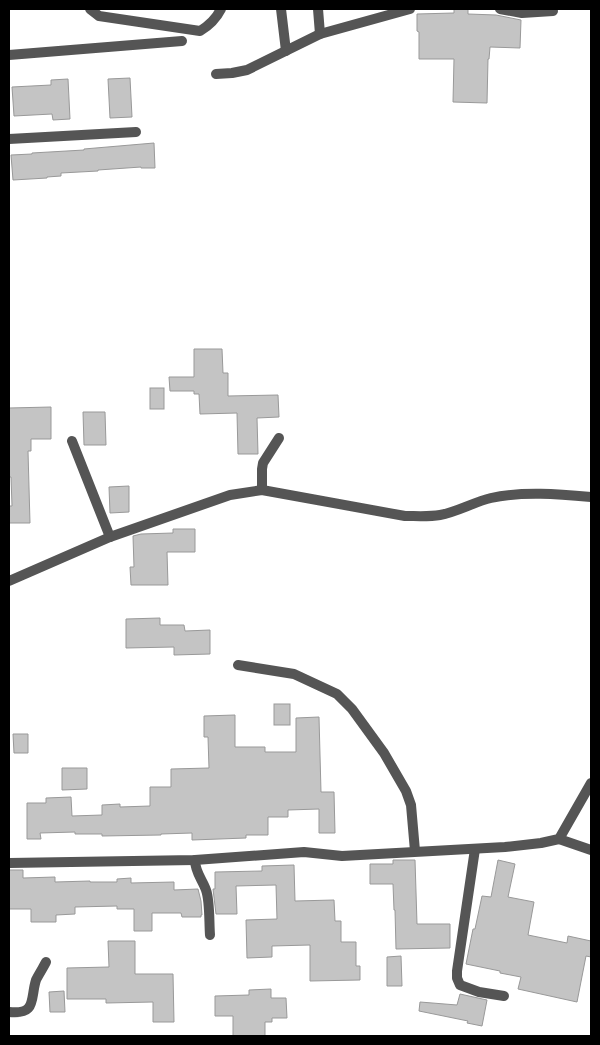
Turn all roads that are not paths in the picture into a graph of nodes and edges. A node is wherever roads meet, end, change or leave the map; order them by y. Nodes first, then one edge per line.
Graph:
1 (90, 9) edge
2 (221, 9) edge
3 (281, 9) edge
4 (318, 9) edge
5 (410, 9) edge
6 (504, 9) edge
7 (553, 12) dead end
8 (320, 34) junction
9 (182, 41) dead end
10 (286, 50) junction
11 (9, 55) edge
12 (216, 74) dead end
13 (136, 132) dead end
14 (9, 139) edge
15 (279, 438) dead end
16 (72, 441) dead end
17 (262, 490) junction
18 (591, 497) edge
19 (110, 537) junction
20 (9, 581) edge
21 (238, 665) dead end
22 (591, 783) edge
23 (559, 839) junction
24 (475, 849) junction
25 (591, 850) edge
26 (415, 851) junction
27 (195, 860) junction
28 (9, 863) edge
29 (210, 935) dead end
30 (46, 962) dead end
31 (504, 996) dead end
32 (9, 1012) edge

1 - 2 street
3 - 10 street
4 - 8 street
5 - 8 street
6 - 7 street
8 - 10 street
9 - 11 street
10 - 12 street
13 - 14 street
15 - 17 street
16 - 19 street
17 - 18 street
17 - 19 street
19 - 20 street
21 - 26 street
22 - 23 street
23 - 24 street
23 - 25 street
24 - 26 street
24 - 31 street
26 - 27 street
27 - 28 street
27 - 29 street
30 - 32 street

